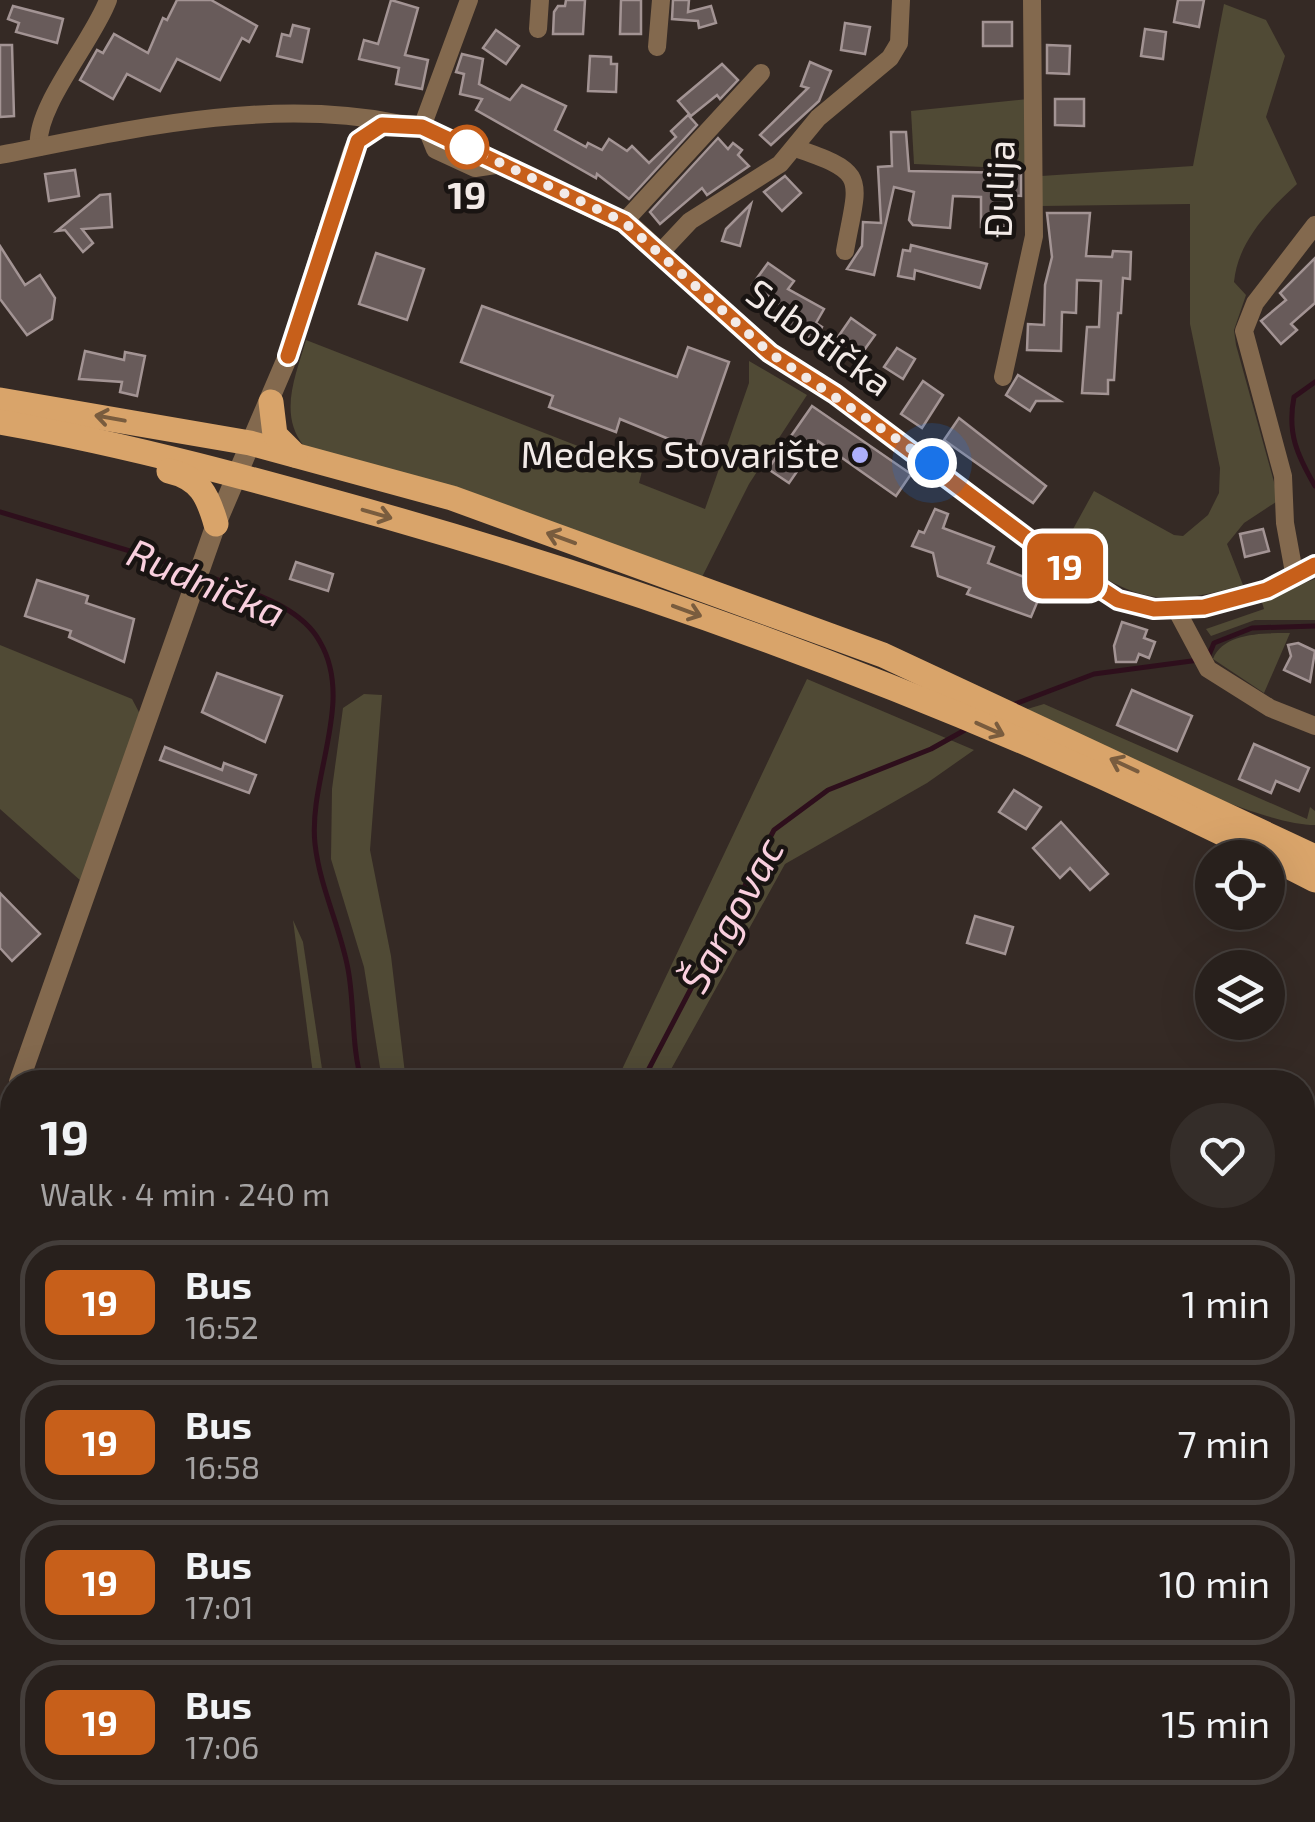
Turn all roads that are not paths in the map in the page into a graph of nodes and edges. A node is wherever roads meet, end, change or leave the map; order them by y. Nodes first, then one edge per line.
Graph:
1 (108, 0) edge
2 (469, 0) edge
3 (540, 0) edge
4 (661, 0) edge
5 (900, 0) edge
6 (1032, 0) edge
7 (538, 29) dead end
8 (656, 48) dead end
9 (761, 73) dead end
10 (321, 114) junction
11 (398, 123) junction
12 (425, 128) junction
13 (358, 141) junction
14 (38, 147) junction
15 (796, 148) junction
16 (0, 155) edge
17 (624, 222) junction
18 (1315, 225) edge
19 (845, 251) dead end
20 (660, 253) junction
21 (1003, 378) dead end
22 (0, 400) edge
23 (271, 402) junction
24 (0, 422) edge
25 (27, 427) junction
26 (206, 435) junction
27 (250, 444) junction
28 (294, 455) junction
29 (236, 474) junction
30 (283, 487) junction
31 (220, 513) junction
32 (1315, 565) edge
33 (1294, 578) junction
34 (1176, 610) junction
35 (1315, 726) edge
36 (1315, 857) edge
37 (1315, 880) edge
38 (22, 1070) edge

1 - 14 street
2 - 12 street
3 - 7 street
4 - 8 street
5 - 15 street
6 - 21 street, Đulija
9 - 17 street
10 - 11 street, Subotička
10 - 13 street
10 - 14 street, Subotička
11 - 12 street, Subotička
11 - 13 street
12 - 17 street, Subotička
13 - 23 street
14 - 16 street, Subotička
15 - 19 street
15 - 20 street
17 - 20 street, Subotička
18 - 33 street
20 - 34 street, Subotička
26 -> 22 main road
23 - 26 street
23 - 27 street
23 - 28 main road
24 - 25 main road
25 - 29 main road
25 - 31 main road
26 - 27 main road
27 - 28 main road
27 - 29 street
36 -> 28 main road
29 - 30 main road
29 - 31 street
30 - 31 street
30 -> 37 main road
31 - 38 street
32 - 33 street, Subotička
33 - 34 street, Subotička
34 - 35 street

